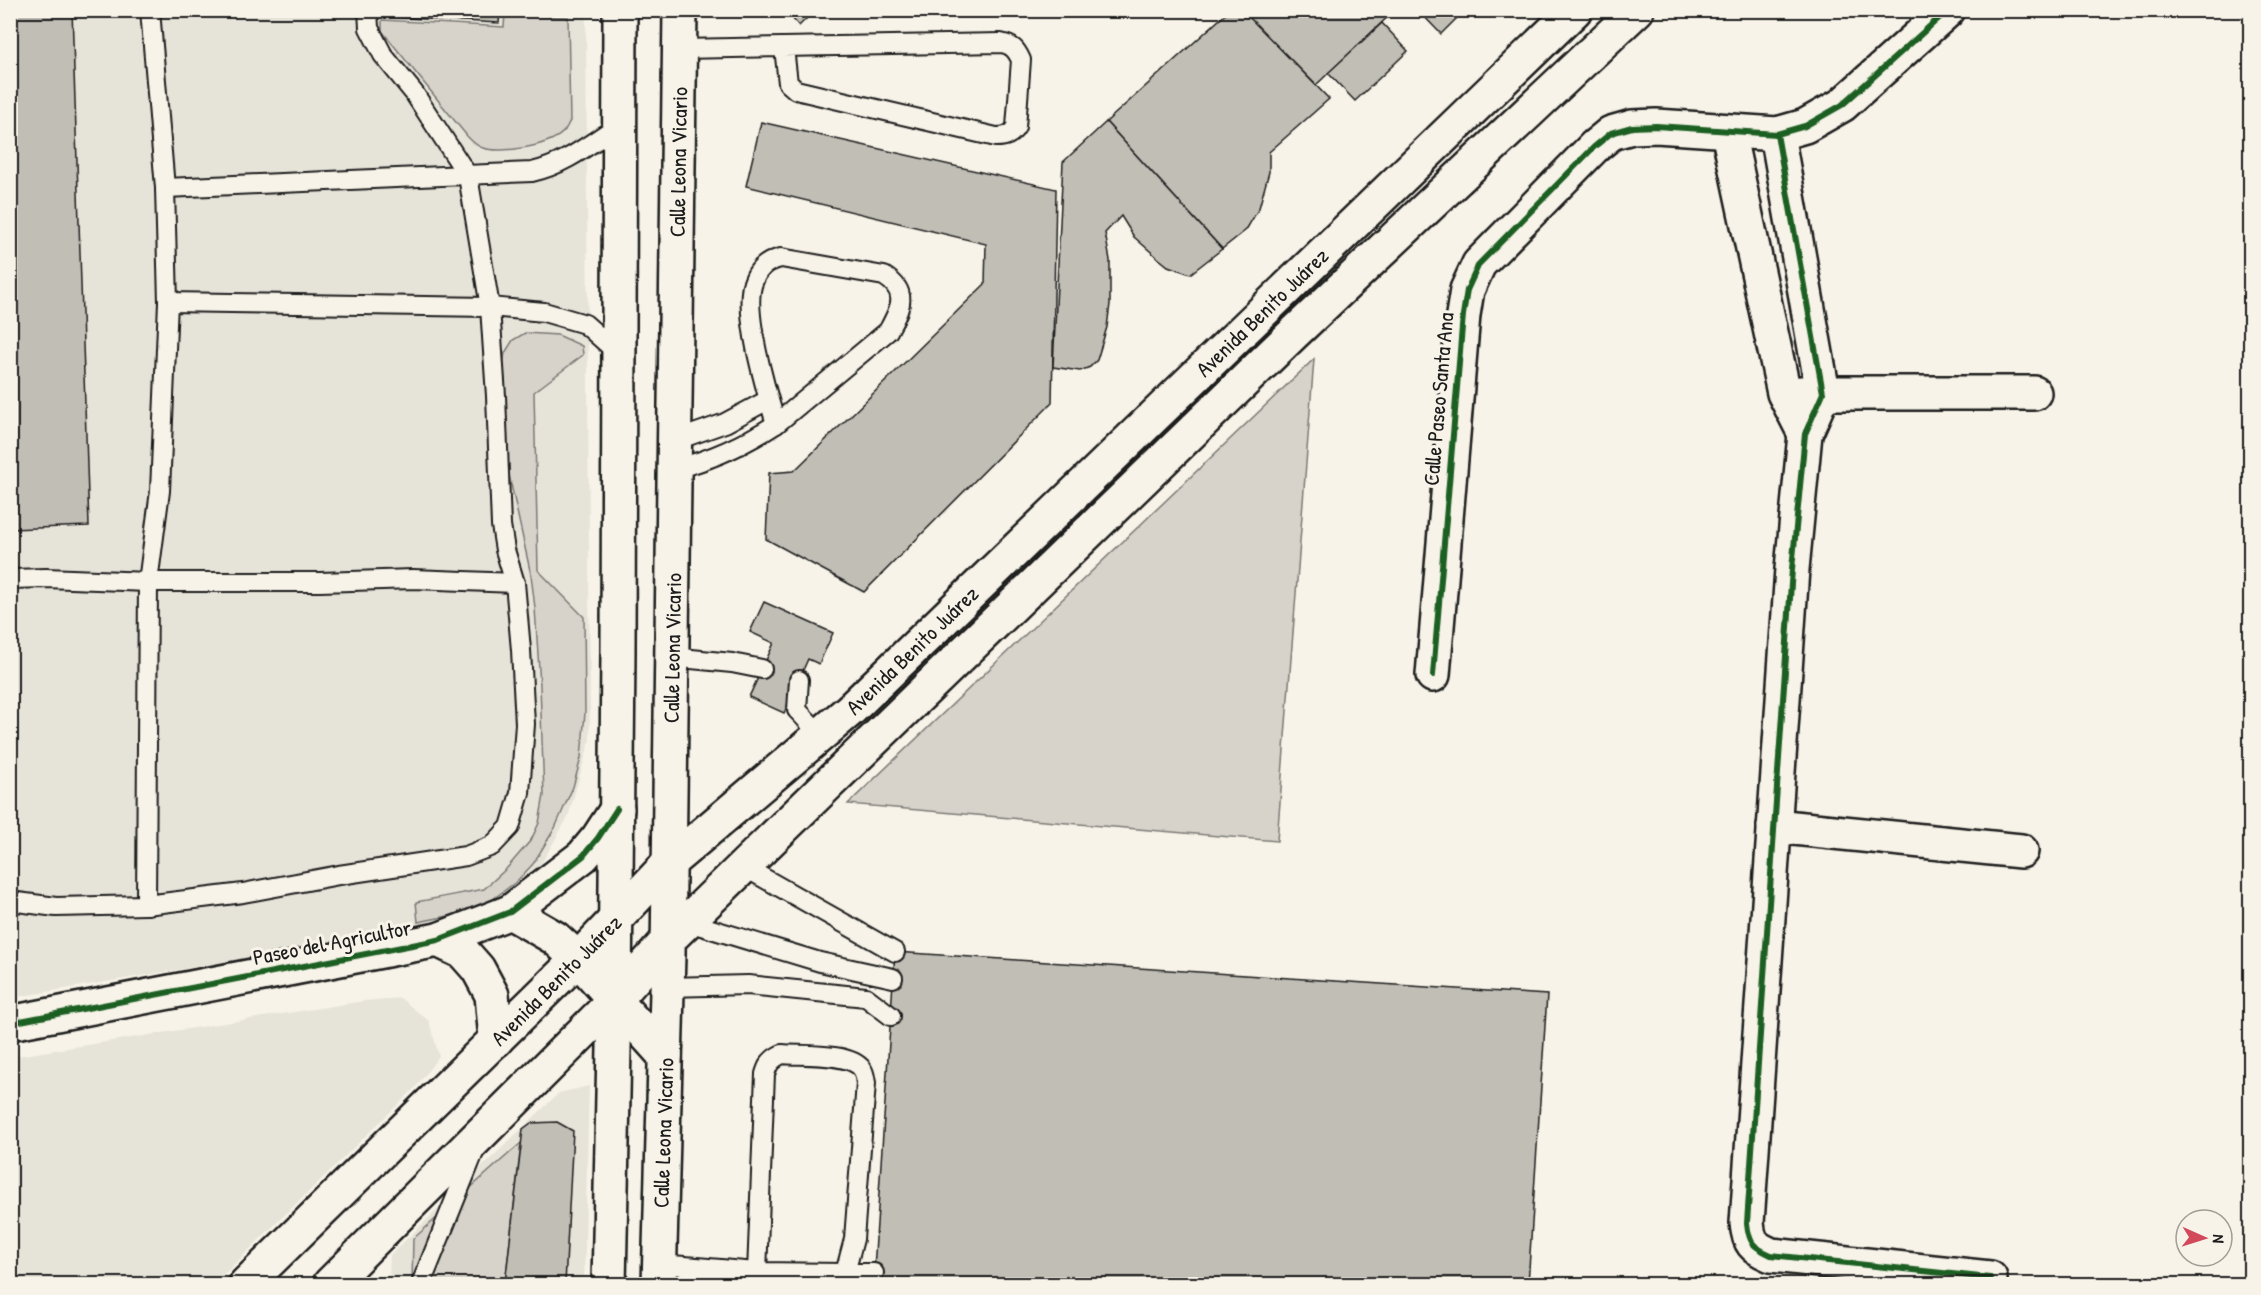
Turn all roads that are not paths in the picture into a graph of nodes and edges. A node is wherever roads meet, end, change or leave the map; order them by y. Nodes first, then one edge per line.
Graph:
1 (150, 10) edge
2 (368, 10) edge
3 (680, 10) edge
4 (1575, 10) edge
5 (1637, 10) edge
6 (1948, 10) edge
7 (618, 11) edge
8 (784, 48) junction
9 (680, 49) junction
10 (619, 125) junction
11 (1728, 132) junction
12 (1777, 134) junction
13 (468, 176) junction
14 (165, 188) junction
15 (168, 302) junction
16 (490, 307) junction
17 (620, 355) junction
18 (1784, 393) junction
19 (1823, 393) junction
20 (2034, 393) dead end
21 (768, 400) junction
22 (776, 424) junction
23 (1805, 434) junction
24 (674, 455) junction
25 (10, 579) edge
26 (148, 582) junction
27 (515, 583) junction
28 (671, 657) junction
29 (762, 669) dead end
30 (1433, 675) dead end
31 (799, 680) dead end
32 (820, 734) junction
33 (616, 809) junction
34 (1774, 826) junction
35 (2021, 851) dead end
36 (669, 863) junction
37 (744, 867) junction
38 (10, 901) edge
39 (146, 905) junction
40 (510, 912) junction
41 (614, 922) junction
42 (678, 931) junction
43 (438, 940) junction
44 (895, 952) dead end
45 (578, 959) junction
46 (893, 978) dead end
47 (667, 987) junction
48 (615, 1000) junction
49 (891, 1016) dead end
50 (10, 1023) edge
51 (496, 1040) junction
52 (665, 1056) junction
53 (480, 1137) junction
54 (757, 1272) junction
55 (659, 1274) edge
56 (874, 1274) dead end
57 (1990, 1278) dead end
58 (839, 1279) edge
59 (246, 1284) edge
60 (330, 1284) edge
61 (421, 1284) edge
62 (609, 1284) edge

1 - 14 lane
2 - 13 lane
3 - 9 main road, Calle Leona Vicario
4 - 32 main road, Avenida Benito Juárez
5 - 37 main road, Avenida Benito Juárez
6 - 12 main road, Calle Paseo Santa Ana
7 - 10 main road
8 - 8 lane
8 - 9 lane
9 - 24 main road, Calle Leona Vicario
10 - 13 lane
10 - 17 main road
11 - 12 main road, Calle Paseo Santa Ana
11 - 18 main road
11 - 30 main road, Calle Paseo Santa Ana
12 - 19 main road
13 - 14 lane
13 - 16 lane
14 - 15 lane
15 - 16 lane
15 - 26 lane
16 - 17 lane
16 - 27 lane
17 - 33 main road
18 - 19 main road
18 - 23 main road
19 - 20 main road
19 - 23 main road
21 - 22 lane
21 - 22 lane
21 - 24 lane
22 - 24 lane
23 - 34 main road
24 - 28 main road, Calle Leona Vicario
25 - 26 lane
26 - 27 lane
26 - 39 lane
27 - 39 lane
28 - 29 lane
28 - 36 main road, Calle Leona Vicario
31 - 32 lane
32 - 36 main road, Avenida Benito Juárez
33 - 40 main road, Paseo del Agricultor
33 - 41 main road
34 - 35 main road
34 - 57 main road
36 - 41 main road, Avenida Benito Juárez
36 - 42 main road, Calle Leona Vicario
37 - 42 main road, Avenida Benito Juárez
37 - 44 lane
38 - 39 lane
40 - 43 main road, Paseo del Agricultor
40 - 45 main road
41 - 45 main road, Avenida Benito Juárez
41 - 48 main road
42 - 46 lane
42 - 47 main road, Calle Leona Vicario
42 - 48 main road, Avenida Benito Juárez
43 - 50 main road, Paseo del Agricultor
43 - 51 main road
45 - 48 main road
45 - 51 main road, Avenida Benito Juárez
47 - 49 lane
47 - 52 main road, Calle Leona Vicario
48 - 52 main road
48 - 53 main road, Avenida Benito Juárez
48 - 62 main road
51 - 59 main road, Avenida Benito Juárez
52 - 55 main road, Calle Leona Vicario
53 - 60 main road, Avenida Benito Juárez
53 - 61 lane
54 - 55 lane
54 - 58 lane
54 - 58 lane
56 - 58 lane

